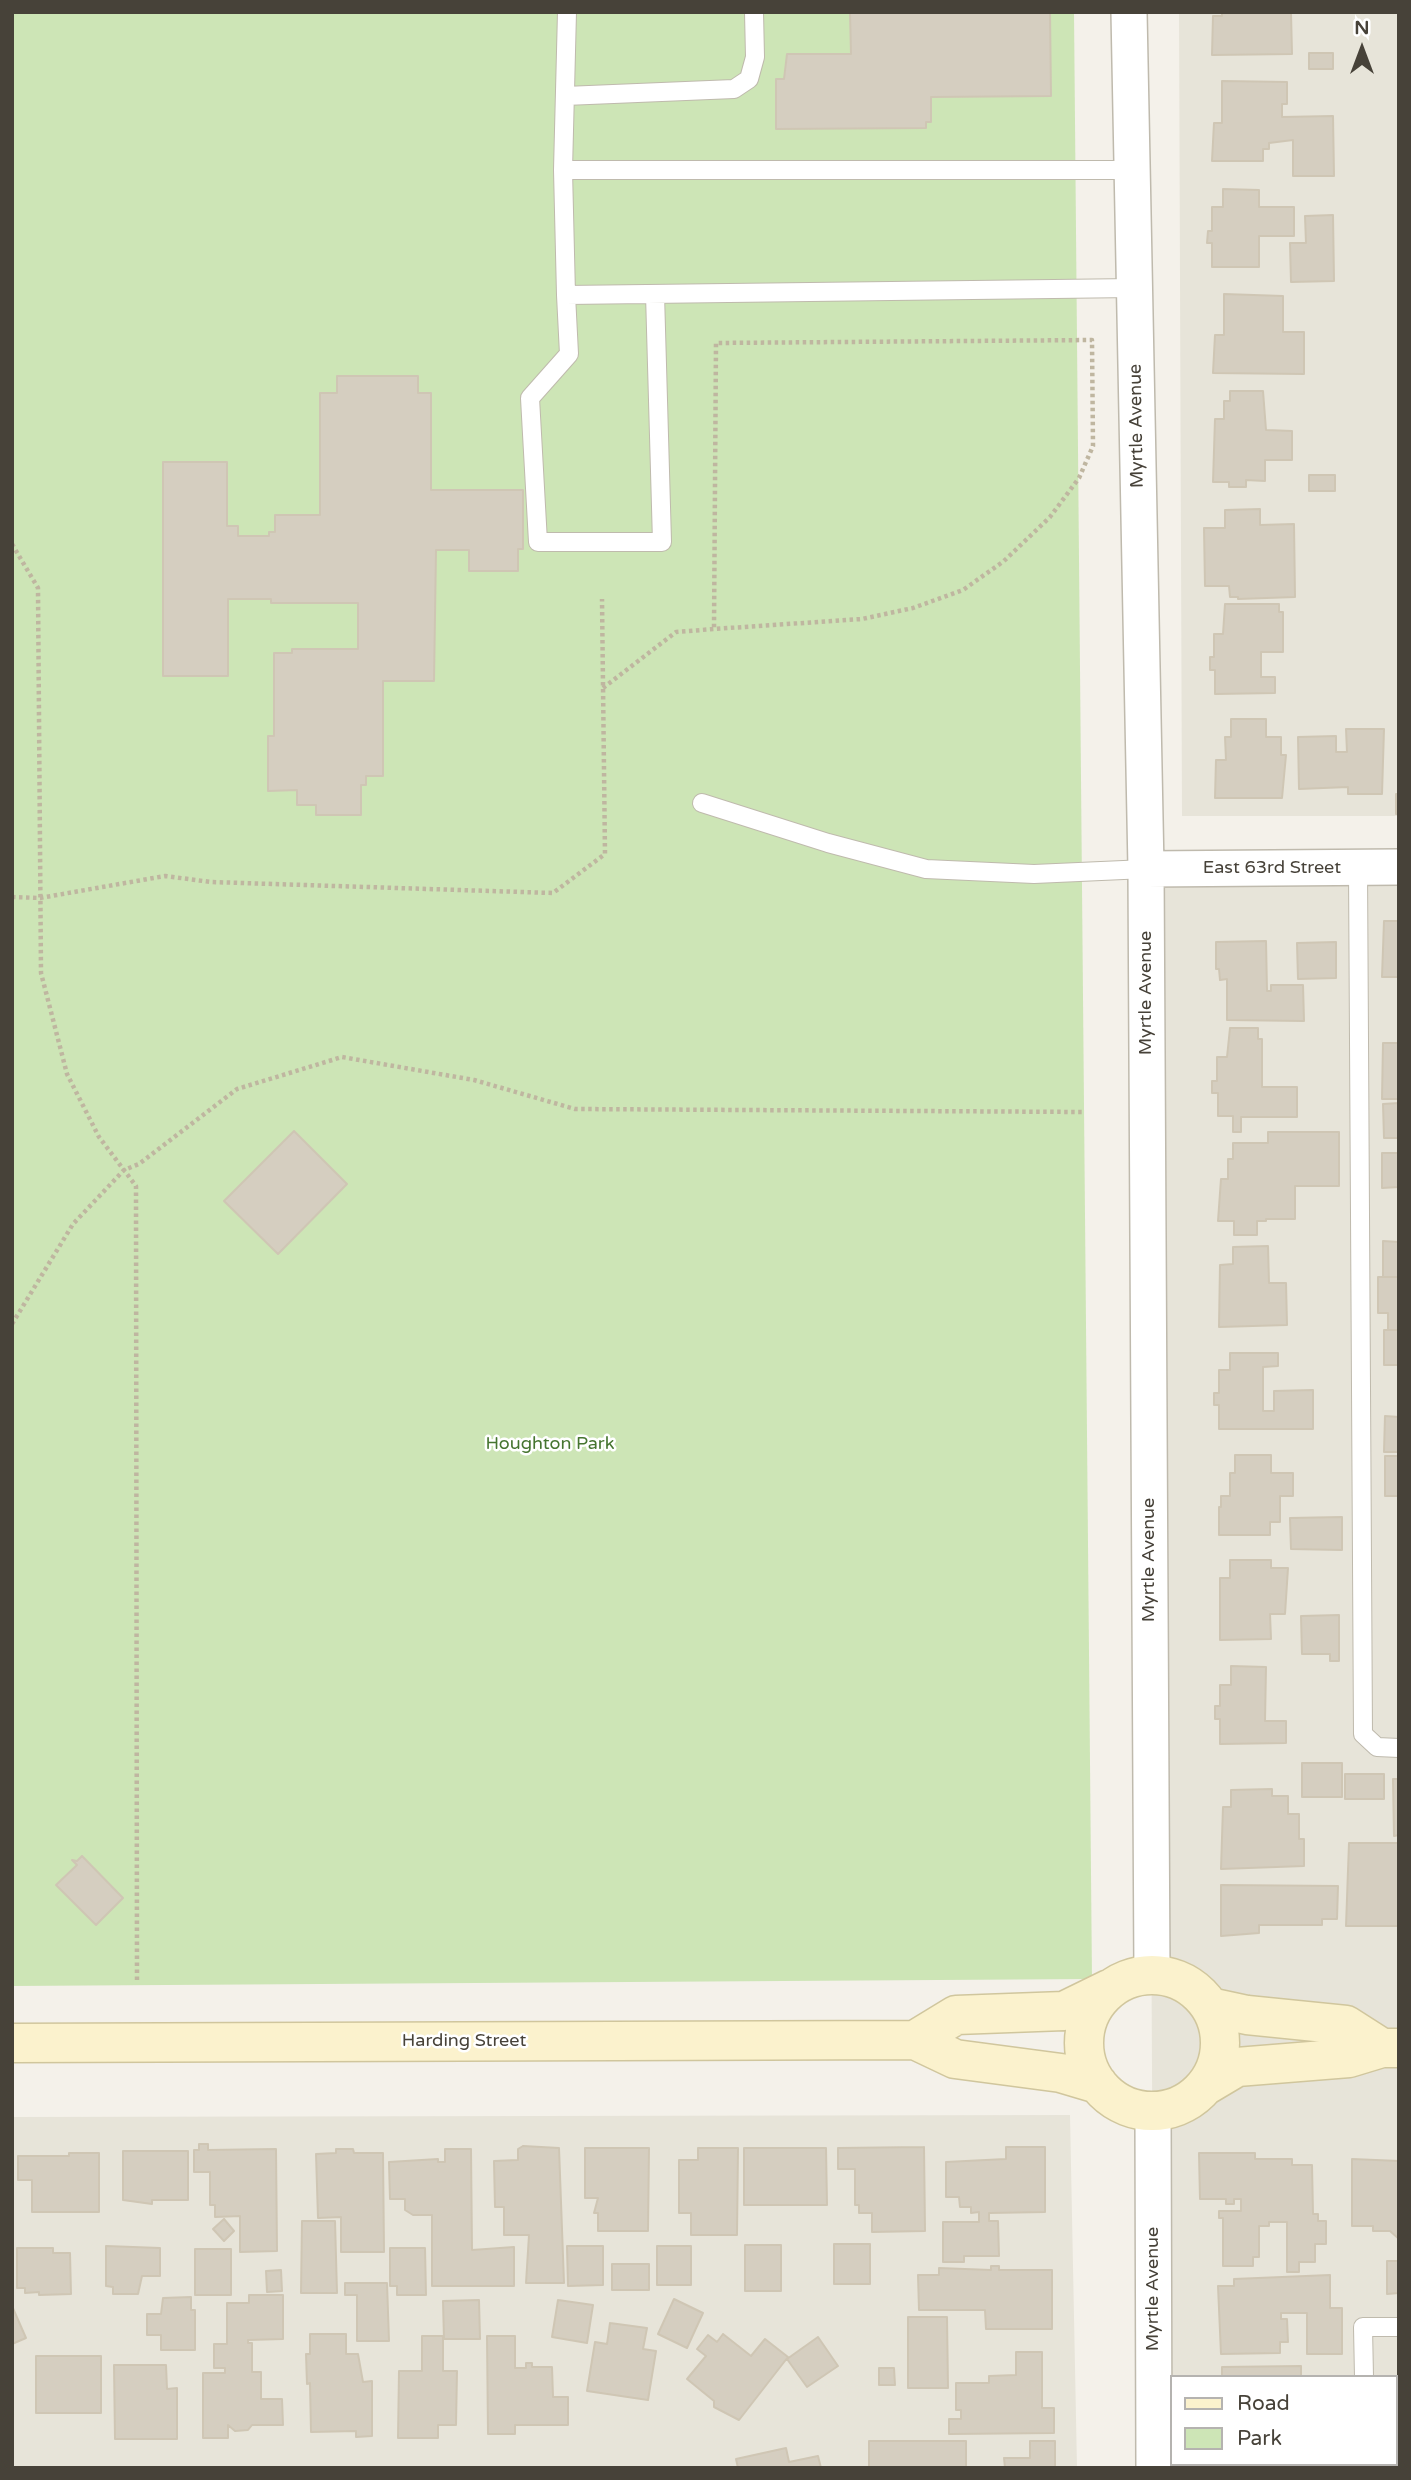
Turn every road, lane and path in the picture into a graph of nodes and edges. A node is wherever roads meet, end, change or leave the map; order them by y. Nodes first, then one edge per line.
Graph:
1 (567, 12) edge
2 (754, 12) edge
3 (1129, 12) edge
4 (565, 96) junction
5 (563, 170) junction
6 (1132, 170) junction
7 (1135, 288) junction
8 (655, 294) junction
9 (566, 295) junction
10 (12, 544) edge
11 (602, 599) dead end
12 (715, 629) junction
13 (603, 688) junction
14 (702, 803) dead end
15 (1358, 867) junction
16 (1399, 867) edge
17 (1146, 869) junction
18 (12, 897) edge
19 (40, 898) junction
20 (1085, 1112) dead end
21 (124, 1170) junction
22 (12, 1324) edge
23 (1399, 1748) edge
24 (1152, 1974) junction
25 (137, 1983) dead end
26 (1110, 1989) junction
27 (1210, 2007) junction
28 (915, 2040) junction
29 (12, 2043) edge
30 (1390, 2048) edge
31 (1098, 2084) junction
32 (1205, 2086) junction
33 (1153, 2111) junction
34 (1399, 2327) edge
35 (1364, 2375) edge
36 (1153, 2468) edge

1 - 4 lane
2 - 4 lane
3 - 6 street, Myrtle Avenue
4 - 5 lane
5 - 6 lane
5 - 9 lane
6 - 7 street, Myrtle Avenue
7 - 8 lane
7 - 17 street, Myrtle Avenue
8 - 9 lane
8 - 9 lane
10 - 19 path
11 - 13 path
12 - 12 path
12 - 13 path
13 - 19 path
14 - 17 lane
15 - 16 street, East 63rd Street
15 - 17 street, East 63rd Street
15 - 23 lane
17 - 24 street, Myrtle Avenue
18 - 19 path
19 - 21 path
20 - 21 path
21 - 22 path
21 - 25 path
24 - 26 street
24 - 27 street
26 - 28 street
26 - 31 street
27 - 30 street
27 - 32 street
28 - 29 street, Harding Street
28 - 31 street, Harding Street
30 - 32 street
31 - 33 street
32 - 33 street
33 - 36 street, Myrtle Avenue
34 - 35 lane

